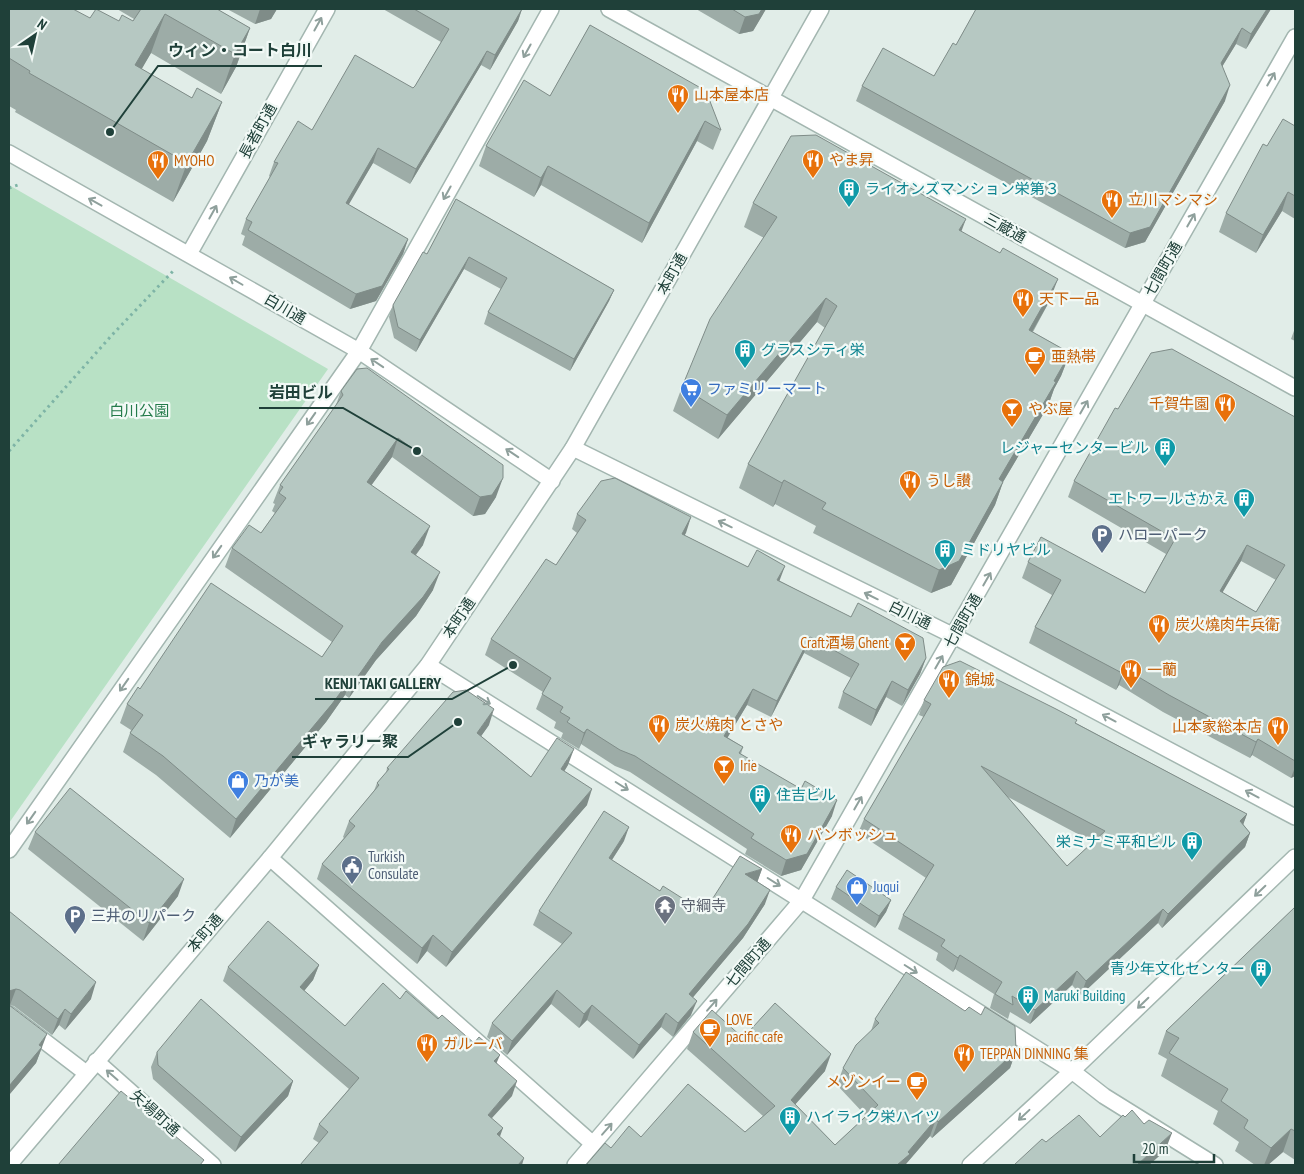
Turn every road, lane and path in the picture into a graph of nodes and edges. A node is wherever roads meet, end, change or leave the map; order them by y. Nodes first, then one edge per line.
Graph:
1 (326, 9) edge
2 (551, 9) edge
3 (609, 9) edge
4 (821, 9) edge
5 (1295, 37) edge
6 (770, 99) junction
7 (9, 153) edge
8 (18, 185) dead end
9 (9, 188) edge
10 (189, 254) junction
11 (174, 270) dead end
12 (1143, 304) junction
13 (359, 351) junction
14 (1295, 388) edge
15 (573, 448) junction
16 (9, 450) edge
17 (552, 480) junction
18 (954, 636) junction
19 (428, 665) junction
20 (1295, 817) edge
21 (9, 850) edge
22 (1295, 857) edge
23 (270, 858) junction
24 (802, 900) junction
25 (9, 1014) edge
26 (96, 1061) junction
27 (1072, 1071) junction
28 (86, 1073) junction
29 (593, 1144) junction
30 (9, 1165) edge
31 (213, 1165) edge
32 (575, 1165) edge
33 (970, 1165) edge
34 (1215, 1165) edge

10 -> 1 street, 長者町通
2 -> 13 street
3 - 6 street, 三蔵通
4 - 6 street, 本町通
12 -> 5 street, 七間町通
6 - 12 street, 三蔵通
6 - 15 street, 本町通
10 -> 7 street, 白川通
8 - 9 path
13 -> 10 street, 白川通
11 - 16 path
12 - 14 street, 三蔵通
18 -> 12 street, 七間町通
17 -> 13 street, 白川通
13 -> 21 street
15 - 17 street, 本町通
18 -> 15 street, 白川通
17 - 19 street, 本町通
20 -> 18 street, 白川通
24 -> 18 street, 七間町通
19 - 23 street, 本町通
19 -> 24 street
22 -> 27 street
23 - 26 street, 本町通
23 - 29 street
24 -> 27 street
29 -> 24 street, 七間町通
25 - 28 street
26 - 28 street, 本町通
31 -> 26 street, 矢場町通
27 -> 33 street
27 - 34 street
28 - 30 street, 本町通
29 - 32 street, 七間町通

